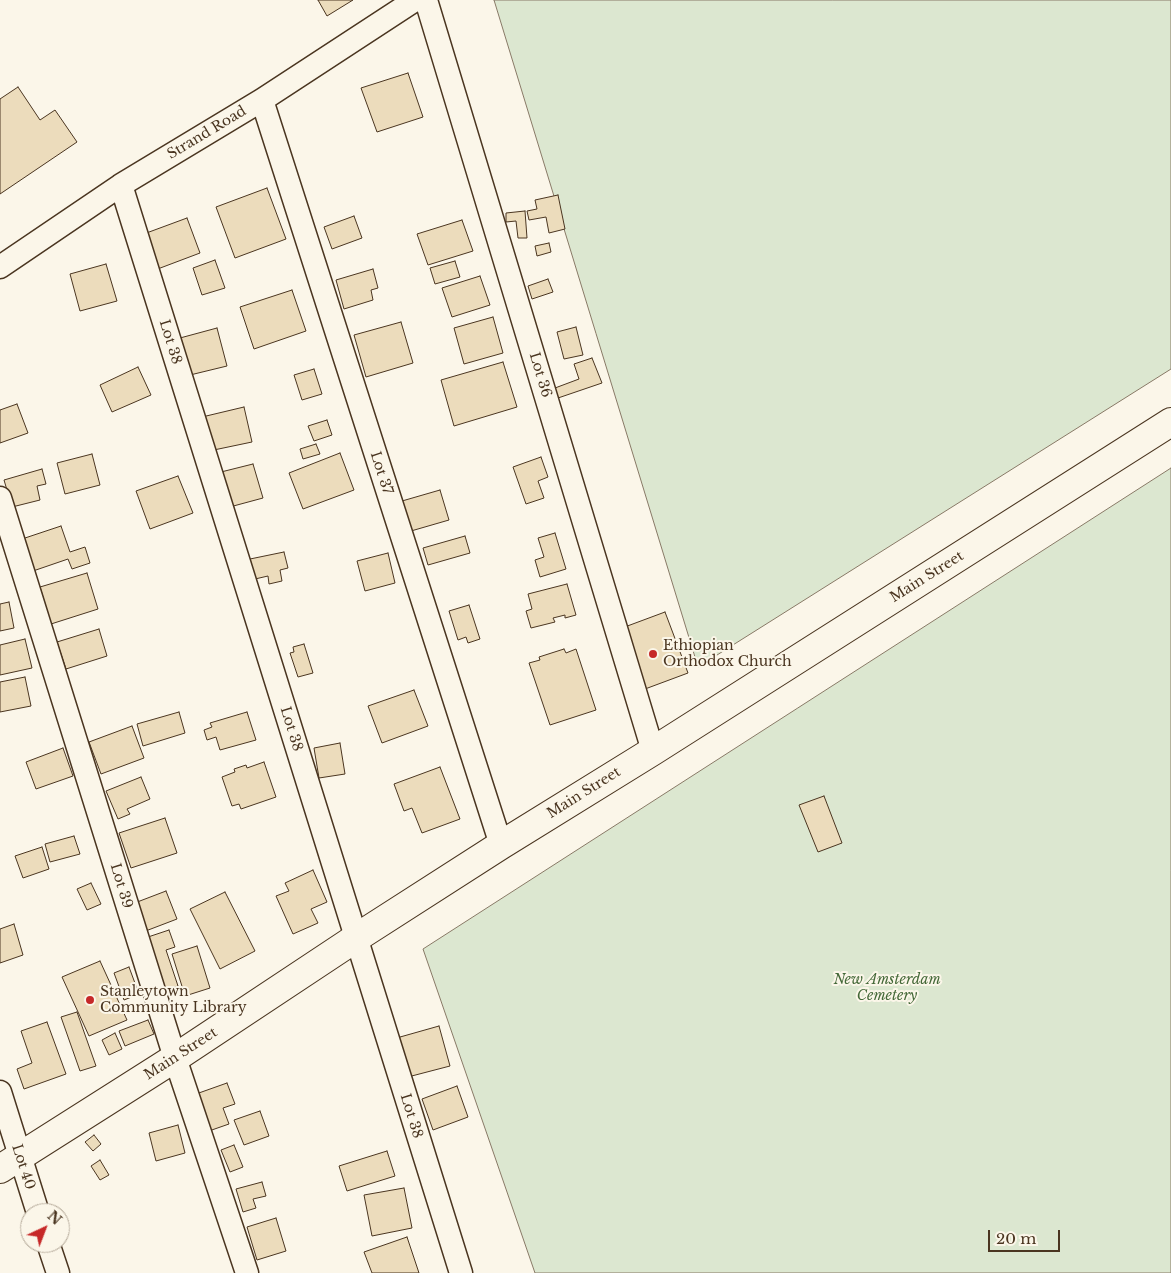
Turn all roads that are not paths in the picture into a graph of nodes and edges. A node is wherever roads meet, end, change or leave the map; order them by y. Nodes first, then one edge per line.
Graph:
1 (415, 0) edge
2 (426, 0) edge
3 (262, 100) junction
4 (121, 185) junction
5 (0, 267) edge
6 (1171, 422) edge
7 (0, 498) edge
8 (653, 751) junction
9 (501, 845) junction
10 (356, 938) junction
11 (175, 1058) junction
12 (0, 1092) edge
13 (10, 1163) edge
14 (32, 1203) edge
15 (51, 1253) edge
16 (58, 1273) edge
17 (247, 1273) edge
18 (461, 1273) edge

1 - 3 street, Strand Road
2 - 8 street, Lot 36
3 - 4 street, Strand Road
3 - 9 street, Lot 37
4 - 5 street, Strand Road
4 - 10 street, Lot 38
6 - 8 street, Main Street
7 - 11 street, Lot 39
8 - 9 street, Main Street
9 - 10 street, Main Street
10 - 11 street, Main Street
10 - 18 street, Lot 38
11 - 13 street, Main Street
11 - 17 street, Lot 39
12 - 13 street, Lot 40
13 - 14 street, Lot 40
15 - 16 street

